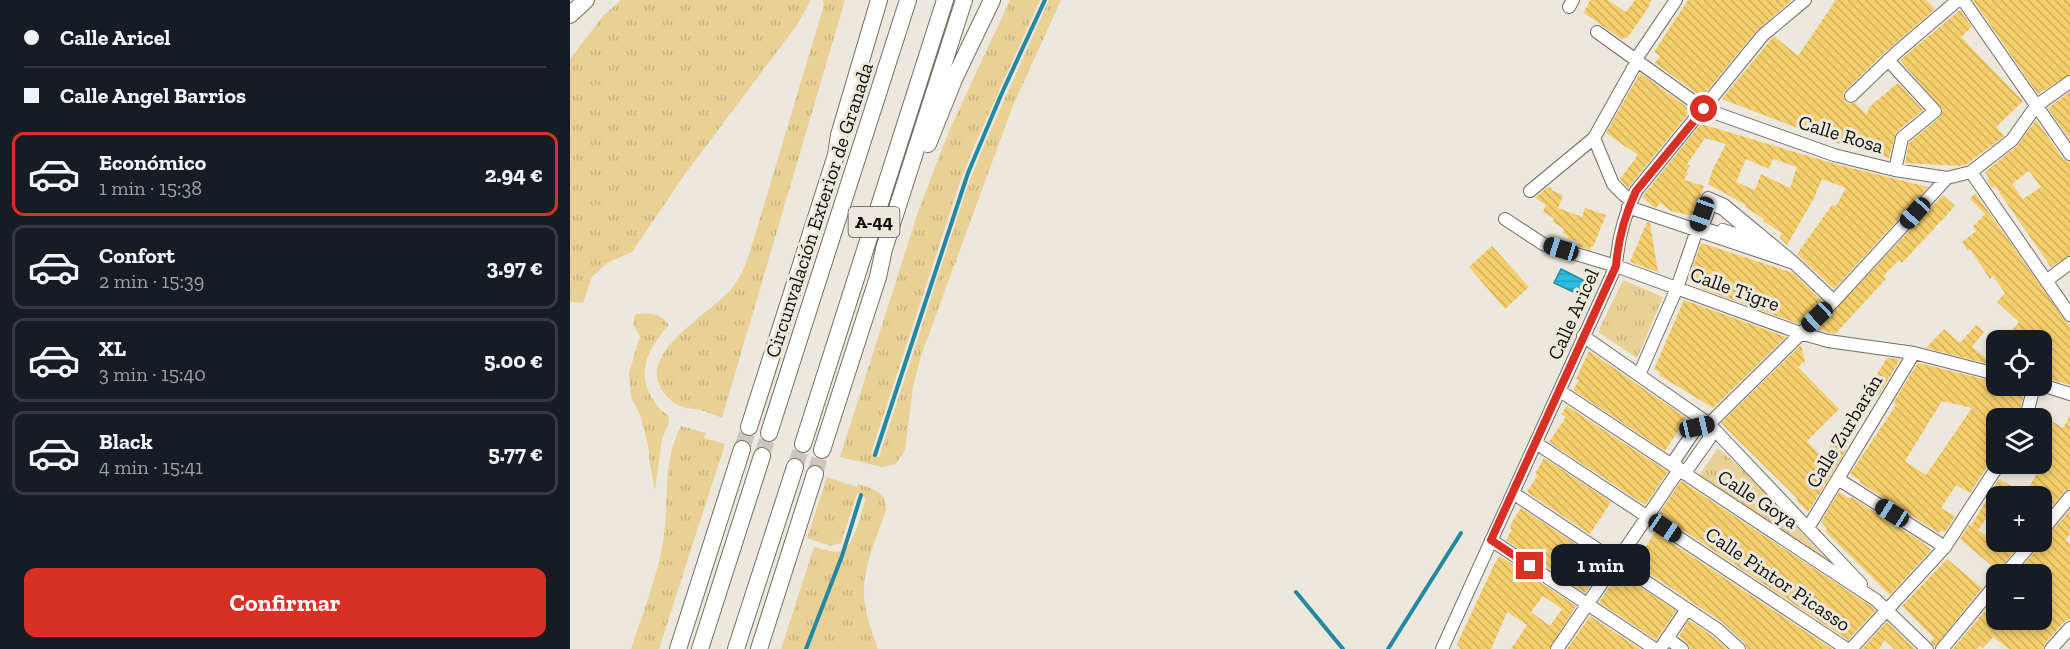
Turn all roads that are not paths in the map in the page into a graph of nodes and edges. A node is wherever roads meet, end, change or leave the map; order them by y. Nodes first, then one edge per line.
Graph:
1 (586, 0) edge
2 (879, 0) edge
3 (890, 0) edge
4 (908, 0) edge
5 (945, 0) edge
6 (964, 0) edge
7 (992, 0) edge
8 (1676, 0) edge
9 (1805, 0) edge
10 (1961, 0) edge
11 (570, 15) edge
12 (1597, 32) dead end
13 (1888, 60) junction
14 (1636, 61) junction
15 (2070, 82) edge
16 (1851, 96) dead end
17 (2036, 106) junction
18 (1704, 109) junction
19 (1594, 138) junction
20 (2070, 154) edge
21 (836, 155) junction
22 (1895, 170) junction
23 (1971, 172) junction
24 (1947, 178) junction
25 (1530, 191) dead end
26 (1626, 201) junction
27 (1505, 219) dead end
28 (1699, 229) junction
29 (1794, 263) junction
30 (2070, 263) edge
31 (1616, 266) junction
32 (878, 277) junction
33 (2046, 281) junction
34 (1677, 288) junction
35 (1834, 302) junction
36 (2070, 315) edge
37 (1800, 333) junction
38 (1583, 336) junction
39 (1914, 353) junction
40 (1986, 371) edge
41 (1640, 375) junction
42 (2052, 388) edge
43 (1560, 392) junction
44 (2070, 394) edge
45 (1708, 424) junction
46 (749, 427) tunnel mouth
47 (769, 433) tunnel mouth
48 (1536, 443) junction
49 (802, 444) tunnel mouth
50 (742, 449) tunnel mouth
51 (822, 450) tunnel mouth
52 (762, 456) tunnel mouth
53 (795, 467) tunnel mouth
54 (1679, 470) junction
55 (815, 474) tunnel mouth
56 (1992, 474) edge
57 (1838, 479) junction
58 (1513, 493) junction
59 (2070, 497) edge
60 (1647, 516) junction
61 (2052, 519) edge
62 (1808, 528) junction
63 (1491, 540) junction
64 (1945, 547) junction
65 (2024, 552) edge
66 (1617, 561) junction
67 (2013, 564) edge
68 (1986, 596) edge
69 (1876, 600) junction
70 (1588, 604) junction
71 (1687, 609) junction
72 (1887, 609) junction
73 (2070, 628) edge
74 (1667, 638) junction
75 (678, 649) edge
76 (700, 649) edge
77 (736, 649) edge
78 (759, 649) edge
79 (1442, 649) edge
80 (1557, 649) edge
81 (1655, 649) edge
82 (1660, 649) edge
83 (1682, 649) edge
84 (1740, 649) edge
85 (1849, 649) edge
86 (1927, 649) edge
87 (1942, 649) edge
88 (2052, 649) edge

1 - 11 highway
2 - 21 highway
3 - 21 highway
4 - 47 highway, Circunvalación Exterior de Granada / A-44
5 - 49 highway, A-44
6 - 32 highway
7 - 32 highway
8 - 14 street
9 - 18 street, Calle Aricel
10 - 13 street
10 - 17 street
12 - 14 street, Calle Rosa
13 - 16 street
13 - 22 street
14 - 18 street, Calle Rosa
14 - 19 street
15 - 17 street
17 - 20 street
17 - 23 street
18 - 22 street, Calle Rosa
18 - 26 street, Calle Aricel
19 - 25 street
19 - 26 street
21 - 46 highway
22 - 24 street, Calle Rosa
23 - 24 street, Calle Rosa
23 - 33 street
24 - 35 street
26 - 28 street
26 - 31 street, Calle Aricel
27 - 31 street, Calle Tigre
28 - 28 street
28 - 29 street
28 - 29 street
28 - 34 street
29 - 35 street
30 - 33 street
31 - 34 street, Calle Tigre
31 - 38 street, Calle Aricel
32 - 51 highway
33 - 36 street
34 - 37 street, Calle Tigre
34 - 41 street
35 - 37 street
37 - 39 street, Calle Tigre
37 - 45 street
38 - 41 street
38 - 43 street, Calle Aricel
39 - 40 street, Calle Tigre
39 - 57 street, Calle Zurbarán
41 - 45 street
42 - 44 street
43 - 48 street, Calle Aricel
43 - 54 street, Calle Goya
45 - 54 street
45 - 62 street
48 - 58 street, Calle Aricel
48 - 60 street, Calle Pintor Picasso
50 - 75 highway
52 - 76 highway
53 - 77 highway
54 - 60 street
54 - 69 street, Calle Goya
55 - 78 highway
56 - 64 street
57 - 62 street, Calle Zurbarán
57 - 64 street
58 - 63 street, Calle Aricel
58 - 66 street
59 - 61 street
60 - 66 street
60 - 85 street, Calle Pintor Picasso
62 - 69 street
63 - 70 street
63 - 79 street, Calle Aricel
64 - 72 street
65 - 67 street
66 - 70 street
66 - 71 street
68 - 87 street
69 - 72 street, Calle Goya
70 - 80 street
70 - 81 street
71 - 74 street
71 - 84 street
72 - 85 street
72 - 86 street, Calle Goya
73 - 88 street
74 - 82 street
74 - 83 street

